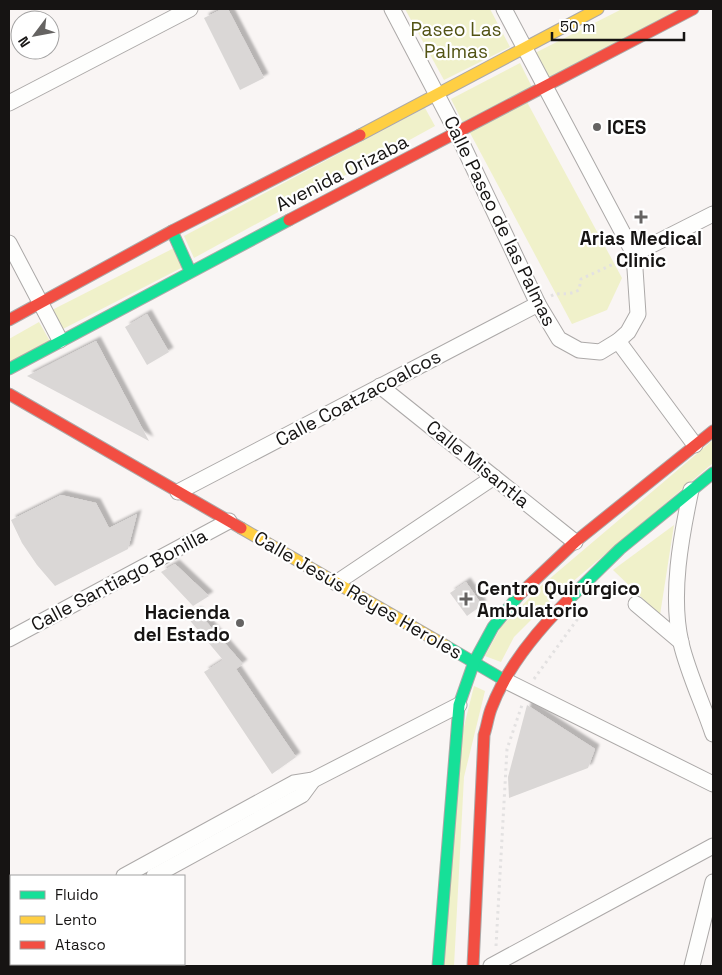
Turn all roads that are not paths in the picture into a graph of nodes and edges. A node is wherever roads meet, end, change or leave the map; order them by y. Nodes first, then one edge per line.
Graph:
1 (190, 9) edge
2 (392, 9) edge
3 (504, 9) edge
4 (598, 9) edge
5 (693, 9) edge
6 (524, 48) junction
7 (544, 86) junction
8 (437, 95) junction
9 (9, 104) edge
10 (457, 133) junction
11 (713, 214) edge
12 (172, 231) junction
13 (9, 243) edge
14 (634, 254) junction
15 (190, 271) junction
16 (41, 303) junction
17 (538, 304) junction
18 (9, 320) edge
19 (60, 340) junction
20 (618, 341) junction
21 (9, 369) edge
22 (380, 386) junction
23 (9, 394) edge
24 (713, 431) edge
25 (695, 445) junction
26 (713, 473) edge
27 (494, 477) junction
28 (691, 490) junction
29 (178, 492) junction
30 (229, 521) junction
31 (575, 542) junction
32 (336, 583) junction
33 (636, 604) dead end
34 (9, 640) edge
35 (681, 642) junction
36 (474, 662) junction
37 (504, 680) junction
38 (459, 705) junction
39 (713, 734) edge
40 (313, 780) junction
41 (713, 784) edge
42 (713, 846) edge
43 (126, 875) edge
44 (156, 875) edge
45 (713, 882) edge
46 (438, 966) edge
47 (473, 966) edge
48 (491, 966) edge
49 (692, 966) edge

1 - 9 street
2 - 8 street, Calle Paseo de las Palmas
3 - 6 street, Calle Paseo de las Palmas
4 - 6 main road, Avenida Orizaba
5 - 7 main road, Avenida Orizaba
6 - 7 street, Calle Paseo de las Palmas
6 - 8 main road, Avenida Orizaba
7 - 10 main road, Avenida Orizaba
7 - 14 street, Calle Paseo de las Palmas
8 - 10 street, Calle Paseo de las Palmas
8 - 12 main road, Avenida Orizaba
10 - 15 main road, Avenida Orizaba
10 - 17 street, Calle Paseo de las Palmas
11 - 14 street
12 - 15 main road
12 - 16 main road, Avenida Orizaba
13 - 16 street
14 - 20 street, Calle Paseo de las Palmas
15 - 19 main road, Avenida Orizaba
16 - 18 main road, Avenida Orizaba
16 - 19 street
17 - 20 street, Calle Paseo de las Palmas
17 - 22 street, Calle Coatzacoalcos
19 - 21 main road, Avenida Orizaba
20 - 25 street
22 - 27 street, Calle Misantla
22 - 29 street, Calle Coatzacoalcos
23 - 29 main road, Calle Jesús Reyes Heroles
24 - 25 main road
25 - 31 main road
26 - 28 main road
27 - 31 street, Calle Misantla
27 - 32 street
28 - 35 street
28 - 37 main road
29 - 30 main road, Calle Jesús Reyes Heroles
30 - 32 main road, Calle Jesús Reyes Heroles
30 - 34 street, Calle Santiago Bonilla
31 - 36 main road
32 - 36 main road, Calle Jesús Reyes Heroles
33 - 35 street
35 - 39 street
36 - 37 main road, Calle Jesús Reyes Heroles
36 - 38 main road
37 - 41 street, Calle Jesús Reyes Heroles
37 - 47 main road
38 - 40 street
38 - 46 main road
40 - 43 street
40 - 44 street
42 - 48 street
45 - 49 street

